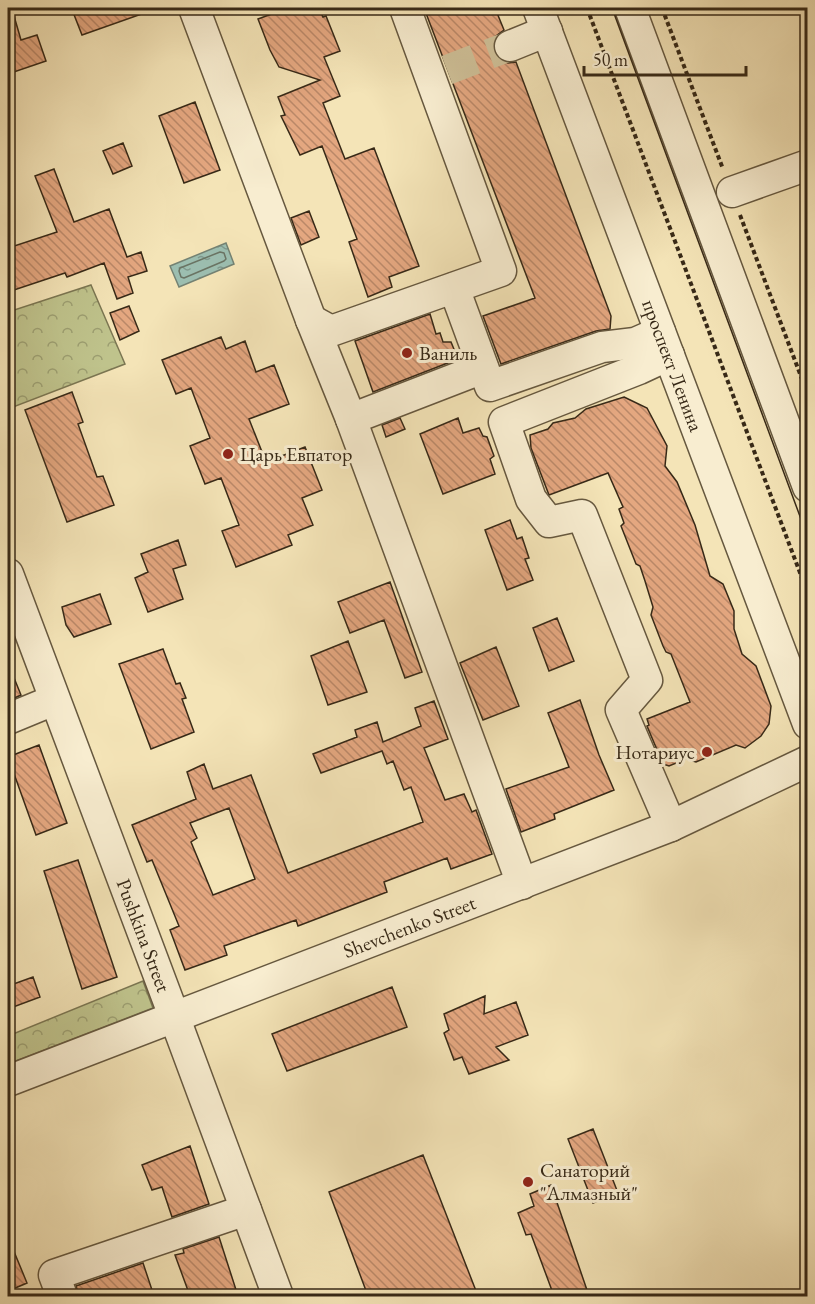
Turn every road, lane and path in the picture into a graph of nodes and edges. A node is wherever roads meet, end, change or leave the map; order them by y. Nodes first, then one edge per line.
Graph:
1 (194, 8) edge
2 (405, 8) edge
3 (587, 8) edge
4 (630, 8) edge
5 (542, 19) edge
6 (510, 46) tunnel mouth
7 (807, 165) edge
8 (732, 192) dead end
9 (454, 288) junction
10 (311, 320) junction
11 (664, 344) junction
12 (483, 368) junction
13 (351, 419) junction
14 (807, 487) edge
15 (8, 574) edge
16 (807, 594) edge
17 (54, 700) junction
18 (8, 719) edge
19 (807, 724) edge
20 (807, 761) edge
21 (671, 826) junction
22 (522, 884) junction
23 (174, 1016) junction
24 (8, 1081) edge
25 (246, 1210) junction
26 (62, 1296) edge
27 (278, 1296) edge

1 - 10 street
2 - 9 street
3 - 16 path
4 - 14 street
5 - 6 street
5 - 11 street, проспект Ленина
7 - 8 street
9 - 10 street
9 - 12 street
10 - 13 street
11 - 12 street
11 - 19 street, проспект Ленина
11 - 21 street
12 - 13 street
13 - 22 street
15 - 17 street, Pushkina Street
17 - 18 street
17 - 23 street, Pushkina Street
20 - 21 street, Shevchenko Street
21 - 22 street, Shevchenko Street
22 - 23 street, Shevchenko Street
23 - 24 street, Shevchenko Street
23 - 25 street, Pushkina Street
25 - 26 street
25 - 27 street, Pushkina Street

